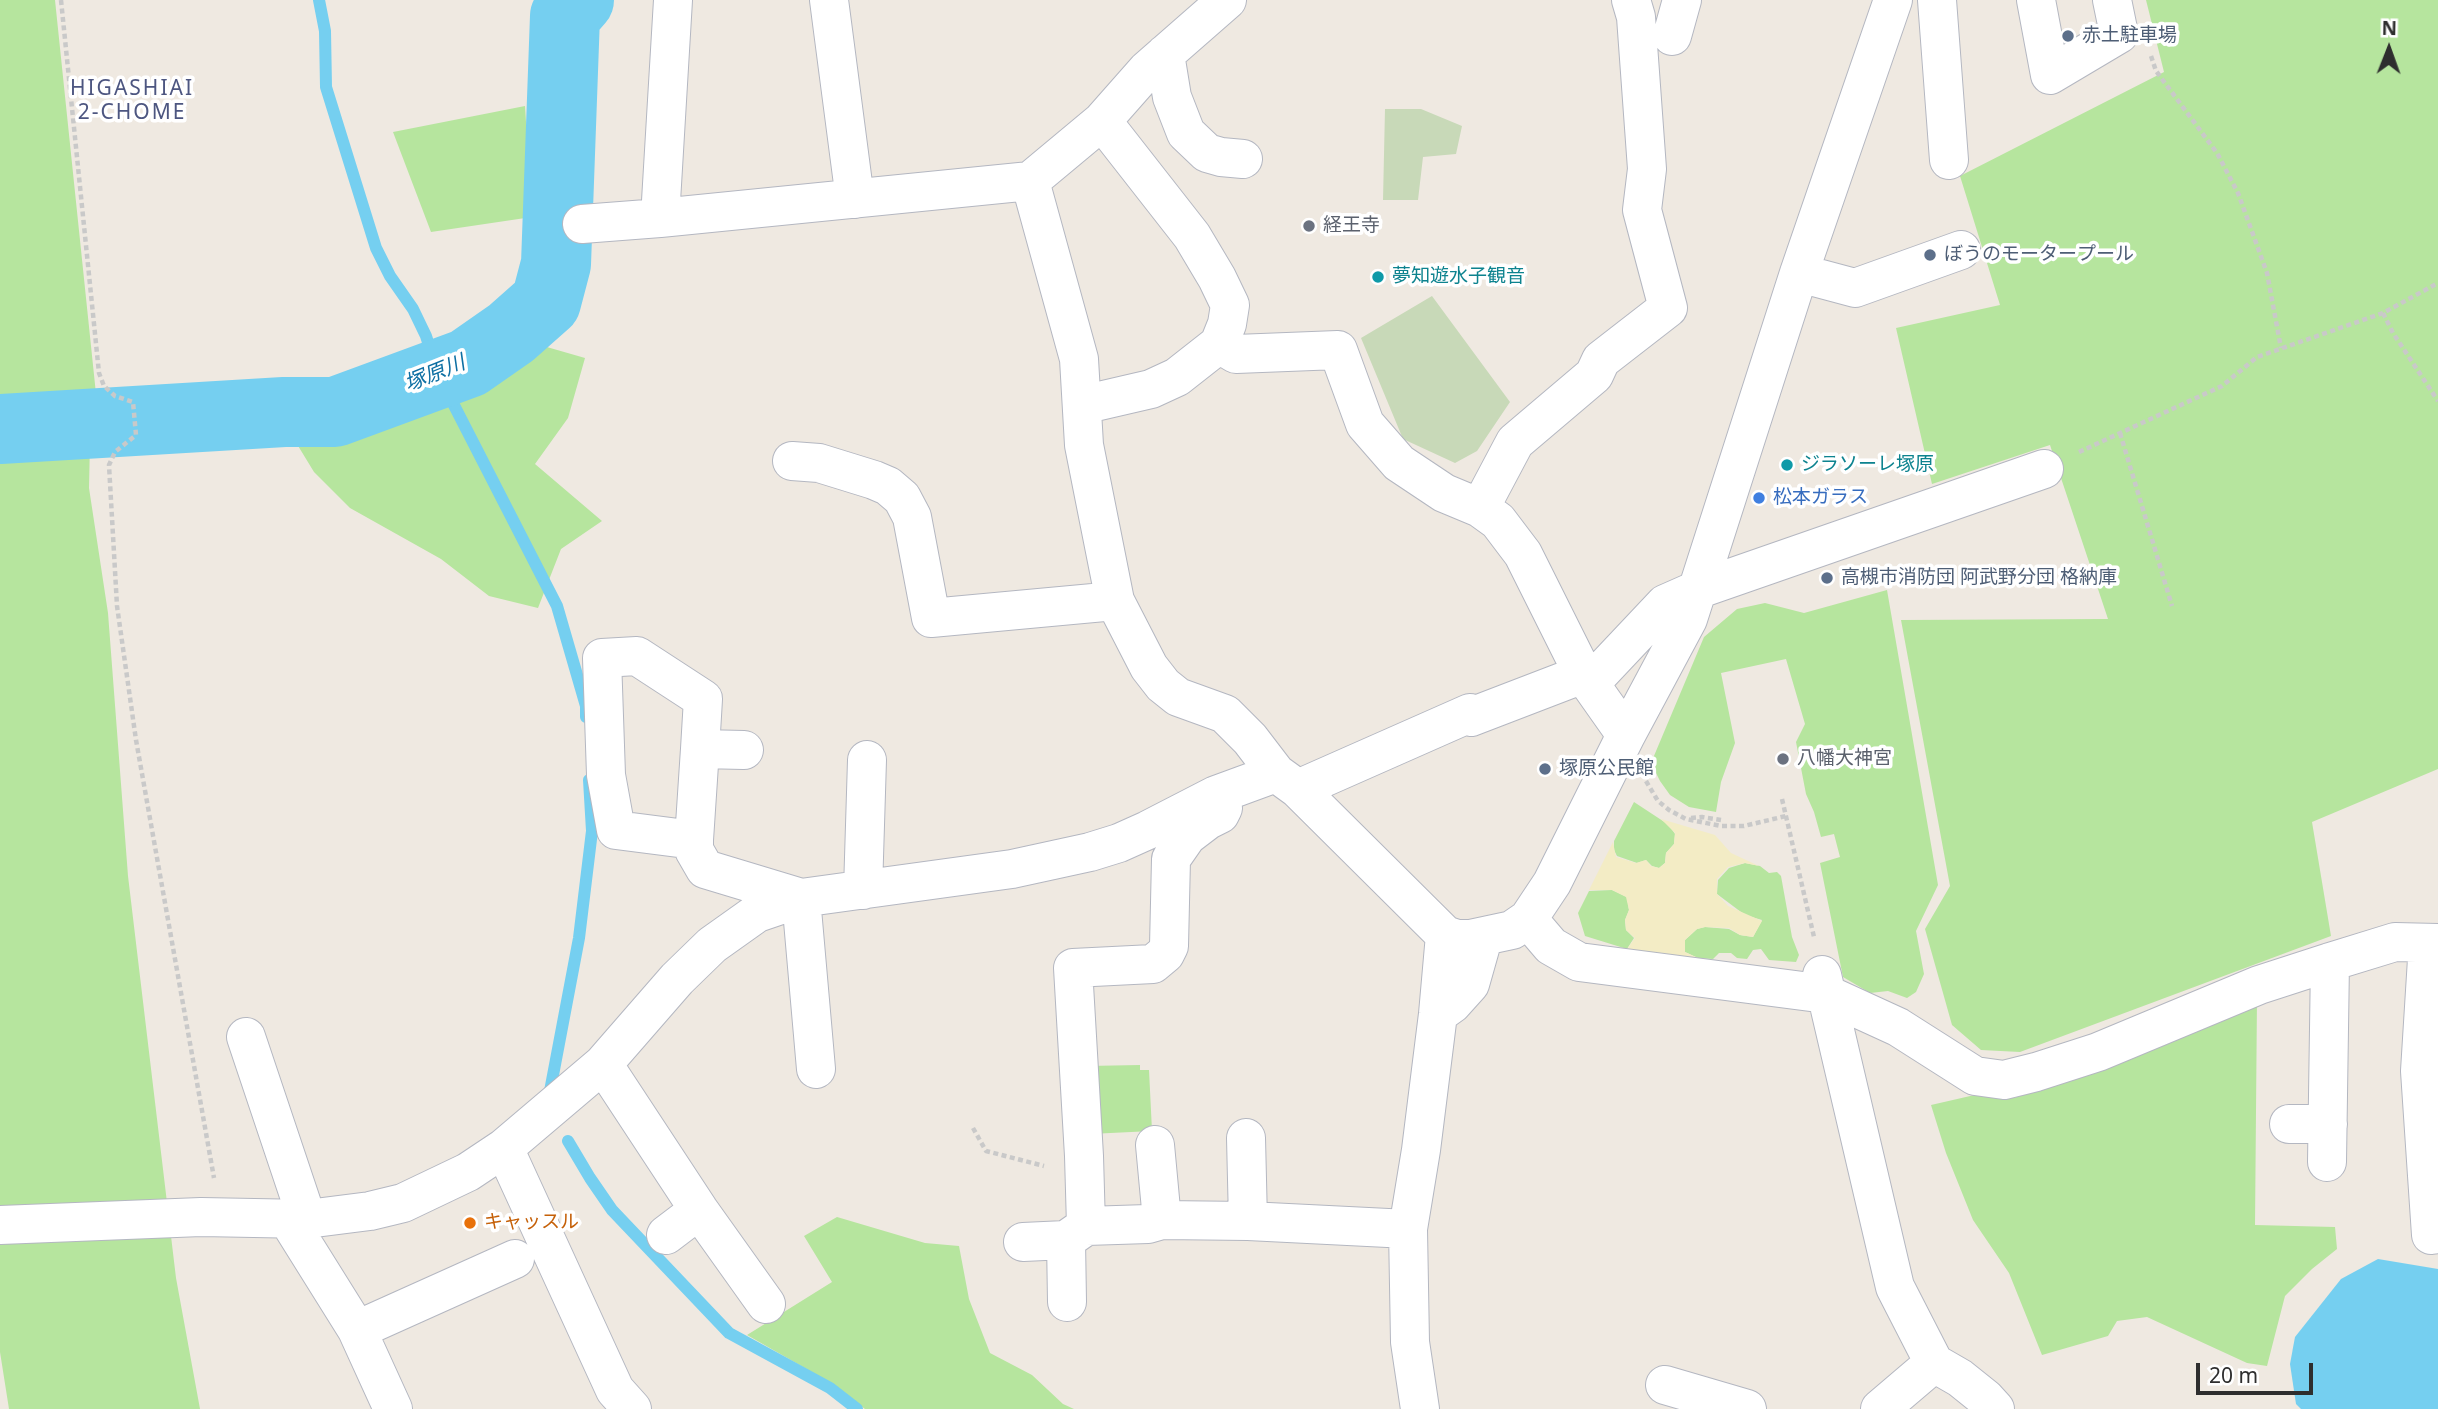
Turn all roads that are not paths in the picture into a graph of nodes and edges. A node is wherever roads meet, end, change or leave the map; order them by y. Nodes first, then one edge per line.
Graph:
1 (673, 0) edge
2 (829, 0) edge
3 (1227, 0) edge
4 (1631, 0) edge
5 (1682, 0) edge
6 (1893, 0) edge
7 (1937, 0) edge
8 (2036, 0) edge
9 (2112, 0) edge
10 (1672, 36) dead end
11 (1165, 54) junction
12 (1102, 121) junction
13 (1243, 159) dead end
14 (1949, 160) dead end
15 (1030, 181) junction
16 (855, 199) junction
17 (660, 218) junction
18 (582, 224) dead end
19 (1961, 250) dead end
20 (1799, 273) junction
21 (1219, 344) junction
22 (1082, 405) junction
23 (792, 461) dead end
24 (2044, 469) road end
25 (1480, 508) junction
26 (1699, 589) junction
27 (1115, 601) junction
28 (1583, 674) junction
29 (1626, 735) junction
30 (700, 749) junction
31 (744, 750) dead end
32 (867, 760) dead end
33 (1287, 781) junction
34 (1233, 788) junction
35 (694, 840) junction
36 (863, 890) junction
37 (801, 898) junction
38 (1528, 919) junction
39 (1445, 934) junction
40 (1483, 938) junction
41 (2433, 943) edge
42 (2330, 962) junction
43 (1821, 971) junction
44 (1438, 1014) junction
45 (246, 1037) dead end
46 (603, 1064) junction
47 (816, 1069) dead end
48 (2289, 1124) dead end
49 (2328, 1125) junction
50 (1246, 1138) dead end
51 (1154, 1145) dead end
52 (504, 1148) junction
53 (2327, 1162) dead end
54 (699, 1210) junction
55 (297, 1219) junction
56 (1162, 1220) junction
57 (1248, 1221) junction
58 (0, 1226) edge
59 (1409, 1229) junction
60 (1076, 1233) junction
61 (2438, 1234) edge
62 (666, 1235) dead end
63 (1023, 1242) dead end
64 (515, 1259) dead end
65 (1067, 1303) dead end
66 (766, 1304) dead end
67 (357, 1330) junction
68 (1934, 1363) junction
69 (1665, 1385) dead end
70 (393, 1409) edge
71 (632, 1409) edge
72 (1420, 1409) edge
73 (1747, 1409) edge
74 (1880, 1409) edge
75 (1995, 1409) edge

1 - 17 street
2 - 16 street
3 - 11 street
4 - 25 street
5 - 10 street
6 - 20 street
7 - 14 street
8 - 9 street
11 - 12 street
11 - 13 street
12 - 15 street
12 - 21 street
15 - 16 street
15 - 22 street
16 - 17 street
17 - 18 street
19 - 20 street
20 - 26 street
21 - 22 street
21 - 25 street
22 - 27 street
23 - 27 street
24 - 26 street
25 - 28 street
26 - 28 street
26 - 29 street
27 - 33 street
28 - 29 street
28 - 33 street
29 - 38 street
30 - 31 street
30 - 35 street
30 - 35 street
32 - 36 street
33 - 34 street
33 - 39 street
34 - 36 street
34 - 60 street
35 - 37 street
36 - 37 street
37 - 46 street
37 - 47 street
38 - 40 street
38 - 43 street
39 - 40 street
39 - 44 street
40 - 44 street
41 - 42 street
41 - 61 street
42 - 43 street
42 - 49 street
43 - 68 street
44 - 59 street
45 - 55 street
46 - 52 street
46 - 54 street
48 - 49 street
49 - 53 street
50 - 57 street
51 - 56 street
52 - 55 street
52 - 71 street
54 - 62 street
54 - 66 street
55 - 58 street
55 - 67 street
56 - 57 street
56 - 60 street
57 - 59 street
59 - 72 street
60 - 63 street
60 - 65 street
64 - 67 street
67 - 70 street
68 - 74 street
68 - 75 street
69 - 73 street

